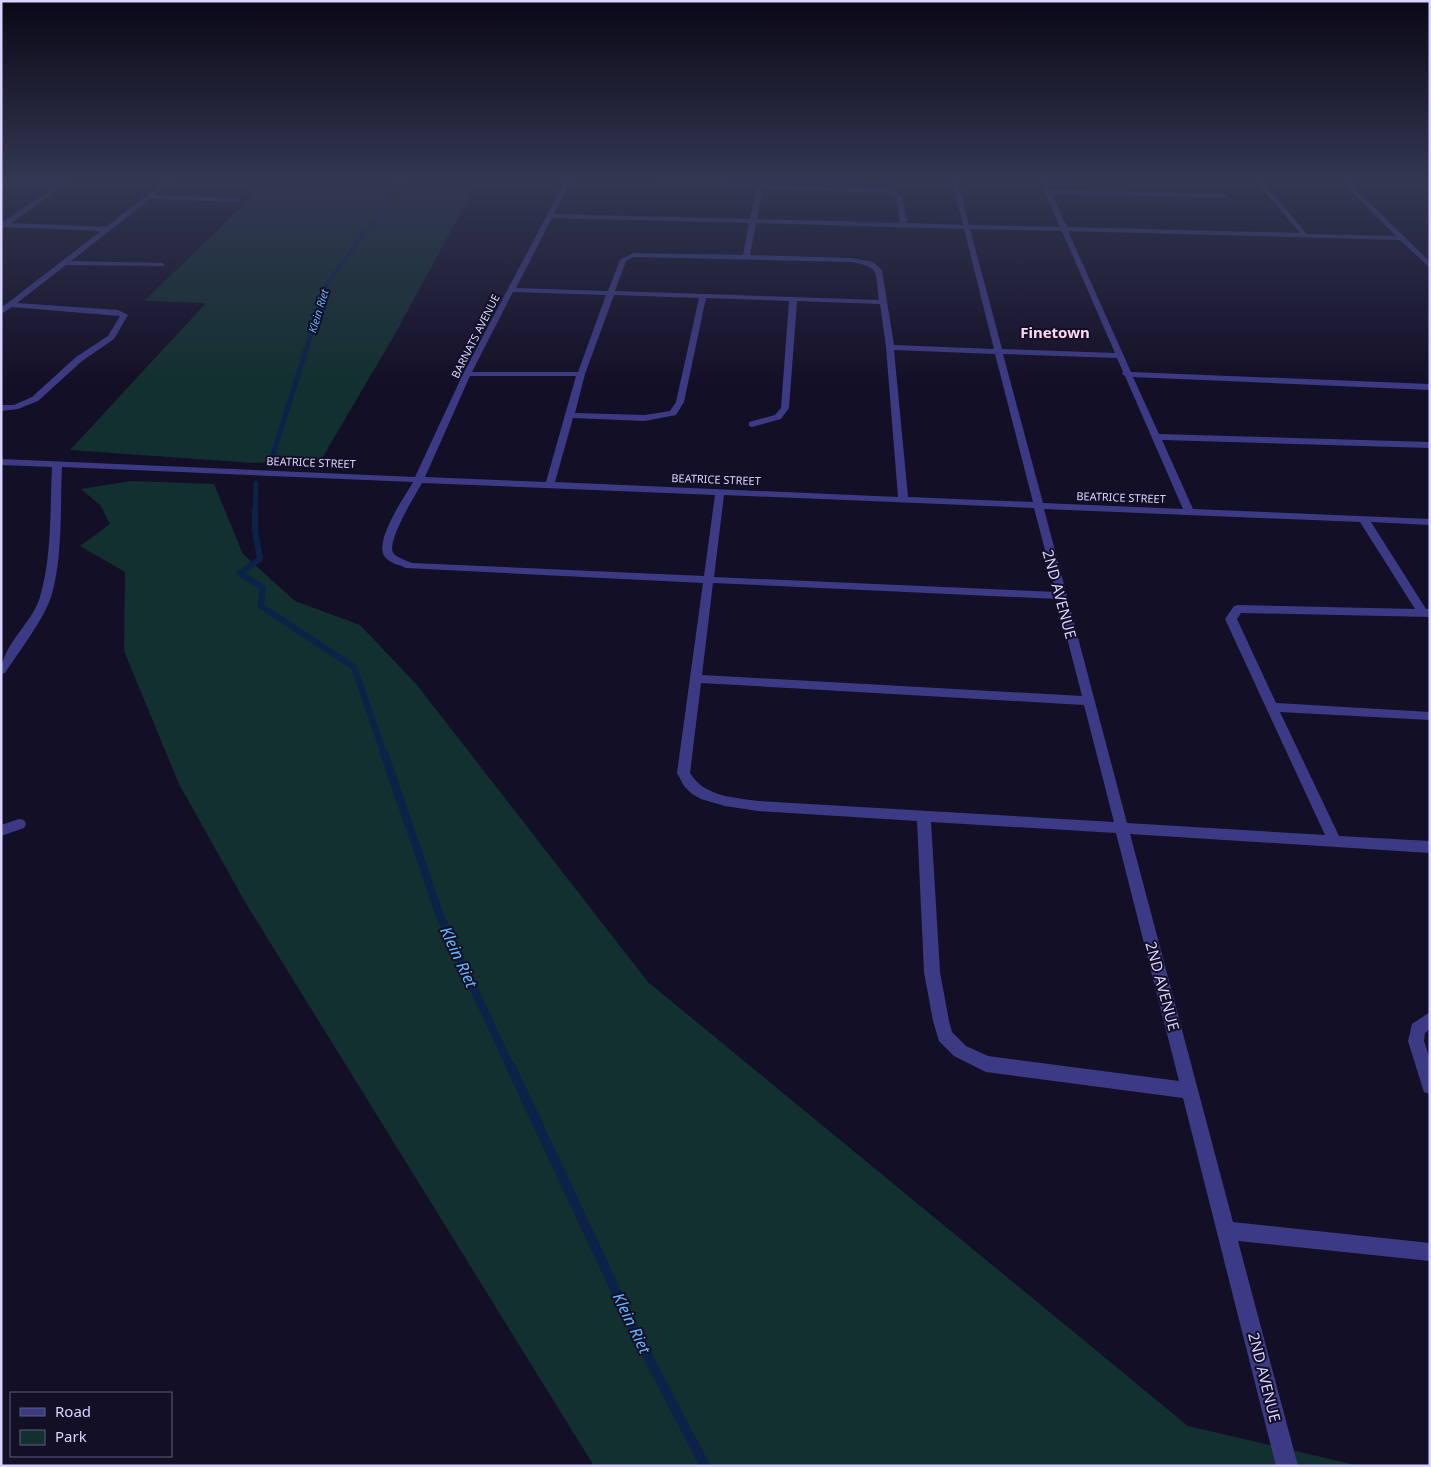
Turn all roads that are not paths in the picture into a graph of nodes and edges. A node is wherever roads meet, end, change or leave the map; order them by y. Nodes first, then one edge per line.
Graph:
1 (84, 247) edge
2 (533, 247) edge
3 (748, 247) edge
4 (971, 247) edge
5 (1072, 247) edge
6 (1413, 247) edge
7 (746, 256) junction
8 (1426, 259) edge
9 (64, 263) junction
10 (162, 265) dead end
11 (1430, 266) edge
12 (511, 290) junction
13 (610, 293) junction
14 (702, 296) junction
15 (792, 299) junction
16 (884, 302) junction
17 (10, 305) junction
18 (1, 312) edge
19 (890, 347) junction
20 (998, 351) junction
21 (1119, 356) junction
22 (467, 374) junction
23 (581, 374) junction
24 (1126, 374) junction
25 (1430, 387) edge
26 (1, 408) edge
27 (569, 414) junction
28 (752, 424) dead end
29 (1156, 437) junction
30 (1430, 445) edge
31 (1, 462) edge
32 (57, 465) junction
33 (418, 479) junction
34 (550, 485) junction
35 (720, 492) junction
36 (902, 500) junction
37 (1037, 506) junction
38 (1189, 512) junction
39 (1364, 520) junction
40 (1430, 522) edge
41 (709, 581) junction
42 (1061, 596) junction
43 (1426, 613) edge
44 (1, 670) edge
45 (697, 679) junction
46 (1088, 701) junction
47 (1272, 707) junction
48 (1430, 716) edge
49 (924, 816) junction
50 (18, 824) dead end
51 (1121, 828) junction
52 (1, 831) edge
53 (1334, 840) junction
54 (1430, 847) edge
55 (1430, 1019) edge
56 (1430, 1086) edge
57 (1190, 1091) junction
58 (1227, 1231) junction
59 (1430, 1252) edge
60 (1287, 1466) edge

1 - 9 street
2 - 12 street, BARNATS AVENUE
3 - 7 street
4 - 20 street, 2ND AVENUE
5 - 21 street
6 - 8 street
7 - 13 street
7 - 16 street
8 - 11 street
9 - 10 street
9 - 17 street
12 - 13 street
12 - 22 street, BARNATS AVENUE
13 - 14 street
13 - 23 street
14 - 15 street
14 - 27 street
15 - 16 street
15 - 28 street
16 - 19 street
17 - 18 street
17 - 26 street
19 - 20 street
19 - 36 street
20 - 21 street
20 - 37 street, 2ND AVENUE
21 - 24 street
22 - 23 street
22 - 33 street, BARNATS AVENUE
23 - 27 street
24 - 25 street
24 - 29 street
27 - 34 street
29 - 30 street
29 - 38 street
31 - 32 street, BEATRICE STREET
32 - 33 street, BEATRICE STREET
32 - 44 street
33 - 34 street, BEATRICE STREET
33 - 41 street, BARNATS AVENUE
34 - 35 street, BEATRICE STREET
35 - 36 street, BEATRICE STREET
35 - 41 street
36 - 37 street, BEATRICE STREET
37 - 38 street, BEATRICE STREET
37 - 42 street, 2ND AVENUE
38 - 39 street, BEATRICE STREET
39 - 40 street, BEATRICE STREET
39 - 43 street
41 - 42 street
41 - 45 street
42 - 46 street, 2ND AVENUE
43 - 47 street
45 - 46 street
45 - 49 street
46 - 51 street, 2ND AVENUE
47 - 48 street
47 - 53 street
49 - 51 street
49 - 57 street
50 - 52 street
51 - 53 street
51 - 57 street, 2ND AVENUE
53 - 54 street
55 - 56 street
57 - 58 street, 2ND AVENUE
58 - 59 street
58 - 60 street, 2ND AVENUE

